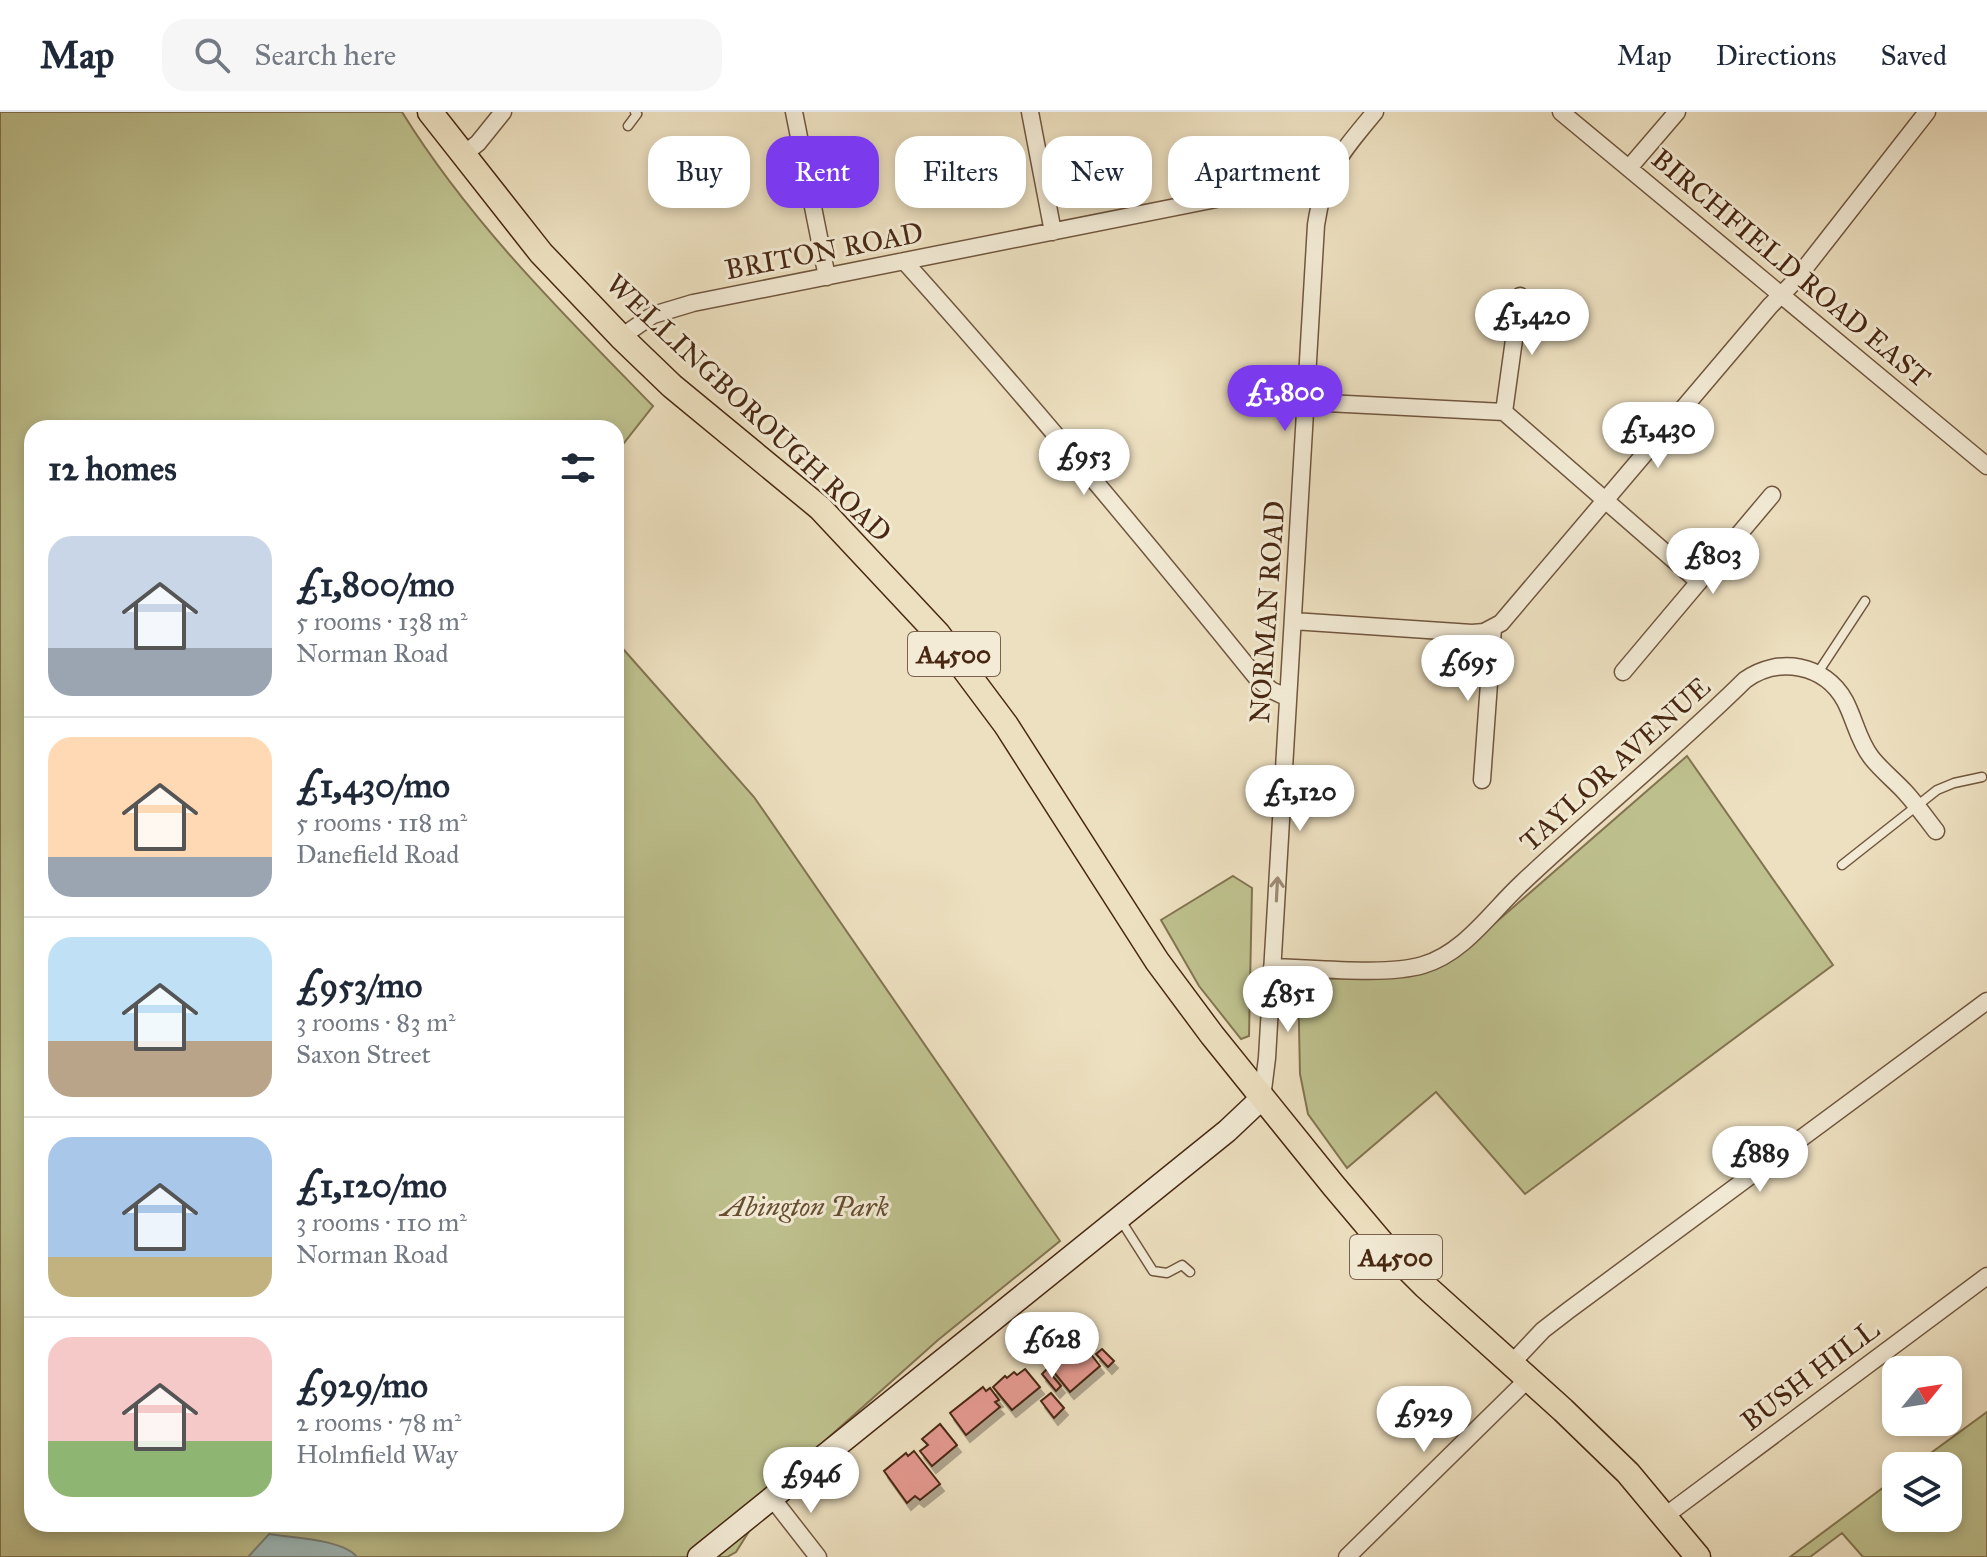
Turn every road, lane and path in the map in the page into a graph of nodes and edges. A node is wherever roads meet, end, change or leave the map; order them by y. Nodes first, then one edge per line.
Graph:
1 (430, 112) edge
2 (503, 112) edge
3 (635, 112) edge
4 (794, 112) edge
5 (1030, 112) edge
6 (1375, 112) edge
7 (1561, 112) edge
8 (1677, 112) edge
9 (1927, 112) edge
10 (628, 126) dead end
11 (1349, 143) edge
12 (463, 155) junction
13 (1629, 168) junction
14 (1173, 208) edge
15 (1320, 208) edge
16 (1053, 232) junction
17 (904, 261) junction
18 (827, 277) junction
19 (1781, 294) junction
20 (1520, 296) dead end
21 (621, 337) junction
22 (1307, 402) junction
23 (1504, 412) junction
24 (1987, 466) edge
25 (1772, 495) dead end
26 (1605, 502) junction
27 (1699, 582) junction
28 (1865, 601) dead end
29 (1293, 621) junction
30 (1493, 628) junction
31 (1623, 672) dead end
32 (1817, 674) junction
33 (1288, 698) junction
34 (1982, 777) dead end
35 (1482, 780) dead end
36 (1917, 806) junction
37 (1936, 831) dead end
38 (1842, 865) dead end
39 (1272, 967) junction
40 (1987, 1001) edge
41 (1262, 1098) junction
42 (1119, 1218) junction
43 (1190, 1272) dead end
44 (1987, 1276) edge
45 (1520, 1371) junction
46 (772, 1498) junction
47 (1665, 1516) junction
48 (699, 1557) edge
49 (818, 1557) edge
50 (1347, 1557) edge
51 (1698, 1557) edge

1 - 12 main road, WELLINGBOROUGH ROAD / A4500
2 - 12 street
3 - 10 lane
4 - 18 street
5 - 16 street
6 - 11 street, NORMAN ROAD
7 - 13 street, BIRCHFIELD ROAD EAST
8 - 13 street
9 - 19 street
12 - 21 main road, WELLINGBOROUGH ROAD / A4500
13 - 19 street, BIRCHFIELD ROAD EAST
14 - 16 street, BRITON ROAD
15 - 22 street, NORMAN ROAD
16 - 17 street, BRITON ROAD
17 - 18 street, BRITON ROAD
17 - 33 street
18 - 21 street, BRITON ROAD
19 - 24 street, BIRCHFIELD ROAD EAST
19 - 26 street
20 - 23 street
21 - 41 main road, WELLINGBOROUGH ROAD / A4500
22 - 23 street
22 - 29 street, NORMAN ROAD
23 - 26 street
25 - 27 street
26 - 27 street
26 - 30 street
27 - 31 street
28 - 32 lane
29 - 30 street
29 - 33 street, NORMAN ROAD
30 - 35 street
32 - 36 street
32 - 39 street, TAYLOR AVENUE
39 -> 33 street, NORMAN ROAD
34 - 36 lane
36 - 37 street
36 - 38 lane
39 - 41 street, NORMAN ROAD
40 - 45 street
41 - 42 street
41 - 45 main road, WELLINGBOROUGH ROAD / A4500
42 - 43 lane
42 - 46 street
44 - 47 street, BUSH HILL
45 - 47 main road, WELLINGBOROUGH ROAD / A4500
45 - 50 street
46 - 48 street
46 - 49 street
47 - 51 main road, WELLINGBOROUGH ROAD / A4500

